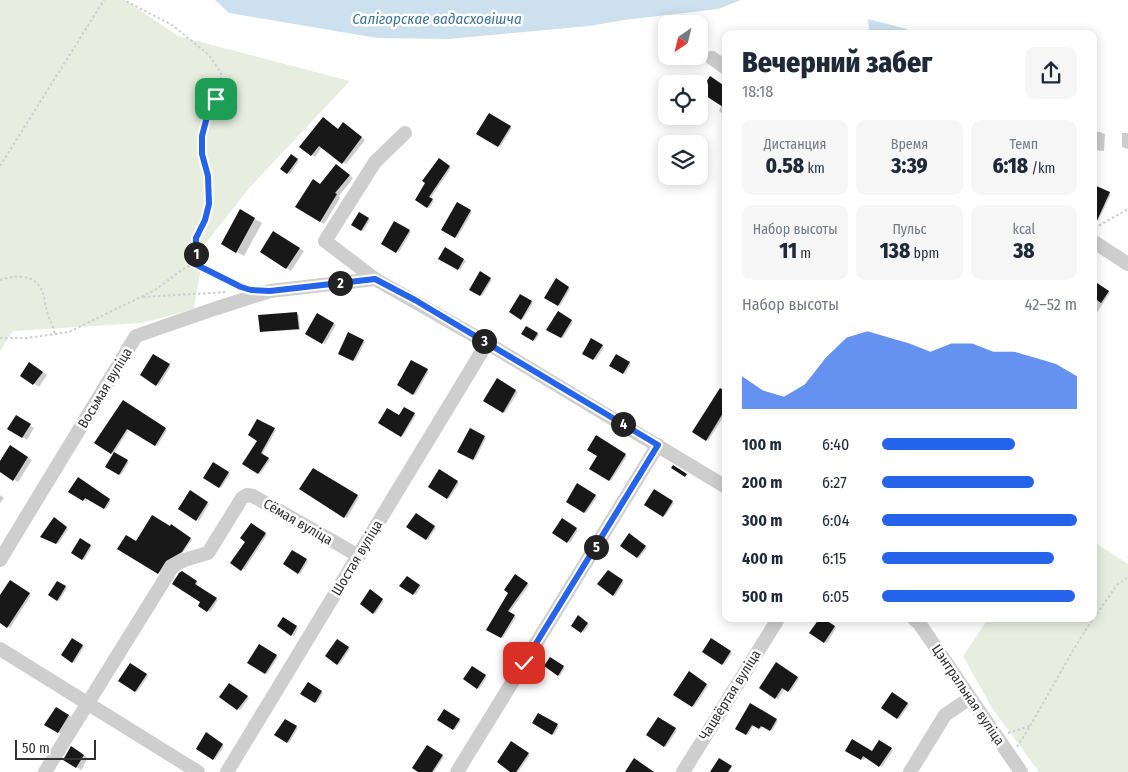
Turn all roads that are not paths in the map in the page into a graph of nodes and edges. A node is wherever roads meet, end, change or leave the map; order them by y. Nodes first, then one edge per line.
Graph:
1 (712, 58) dead end
2 (722, 65) edge
3 (405, 133) dead end
4 (1097, 244) edge
5 (1128, 264) edge
6 (375, 279) junction
7 (487, 343) junction
8 (658, 445) junction
9 (722, 485) edge
10 (358, 556) junction
11 (0, 560) edge
12 (776, 622) edge
13 (918, 622) edge
14 (0, 649) edge
15 (970, 698) junction
16 (88, 703) junction
17 (45, 772) edge
18 (198, 772) edge
19 (227, 772) edge
20 (457, 772) edge
21 (683, 772) edge
22 (910, 772) edge
23 (1021, 772) edge

1 - 2 street
3 - 6 street
4 - 5 street
6 - 7 street
6 - 11 street, Восьмая вуліца
7 - 8 street
7 - 10 street, Шостая вуліца
8 - 9 street
8 - 20 street
10 - 16 street, Сёмая вуліца
10 - 19 street, Шостая вуліца
12 - 21 street, Чацвёртая вуліца
13 - 15 street, Цэнтральная вуліца
14 - 16 street
15 - 22 street
15 - 23 street, Цэнтральная вуліца
16 - 17 street
16 - 18 street

